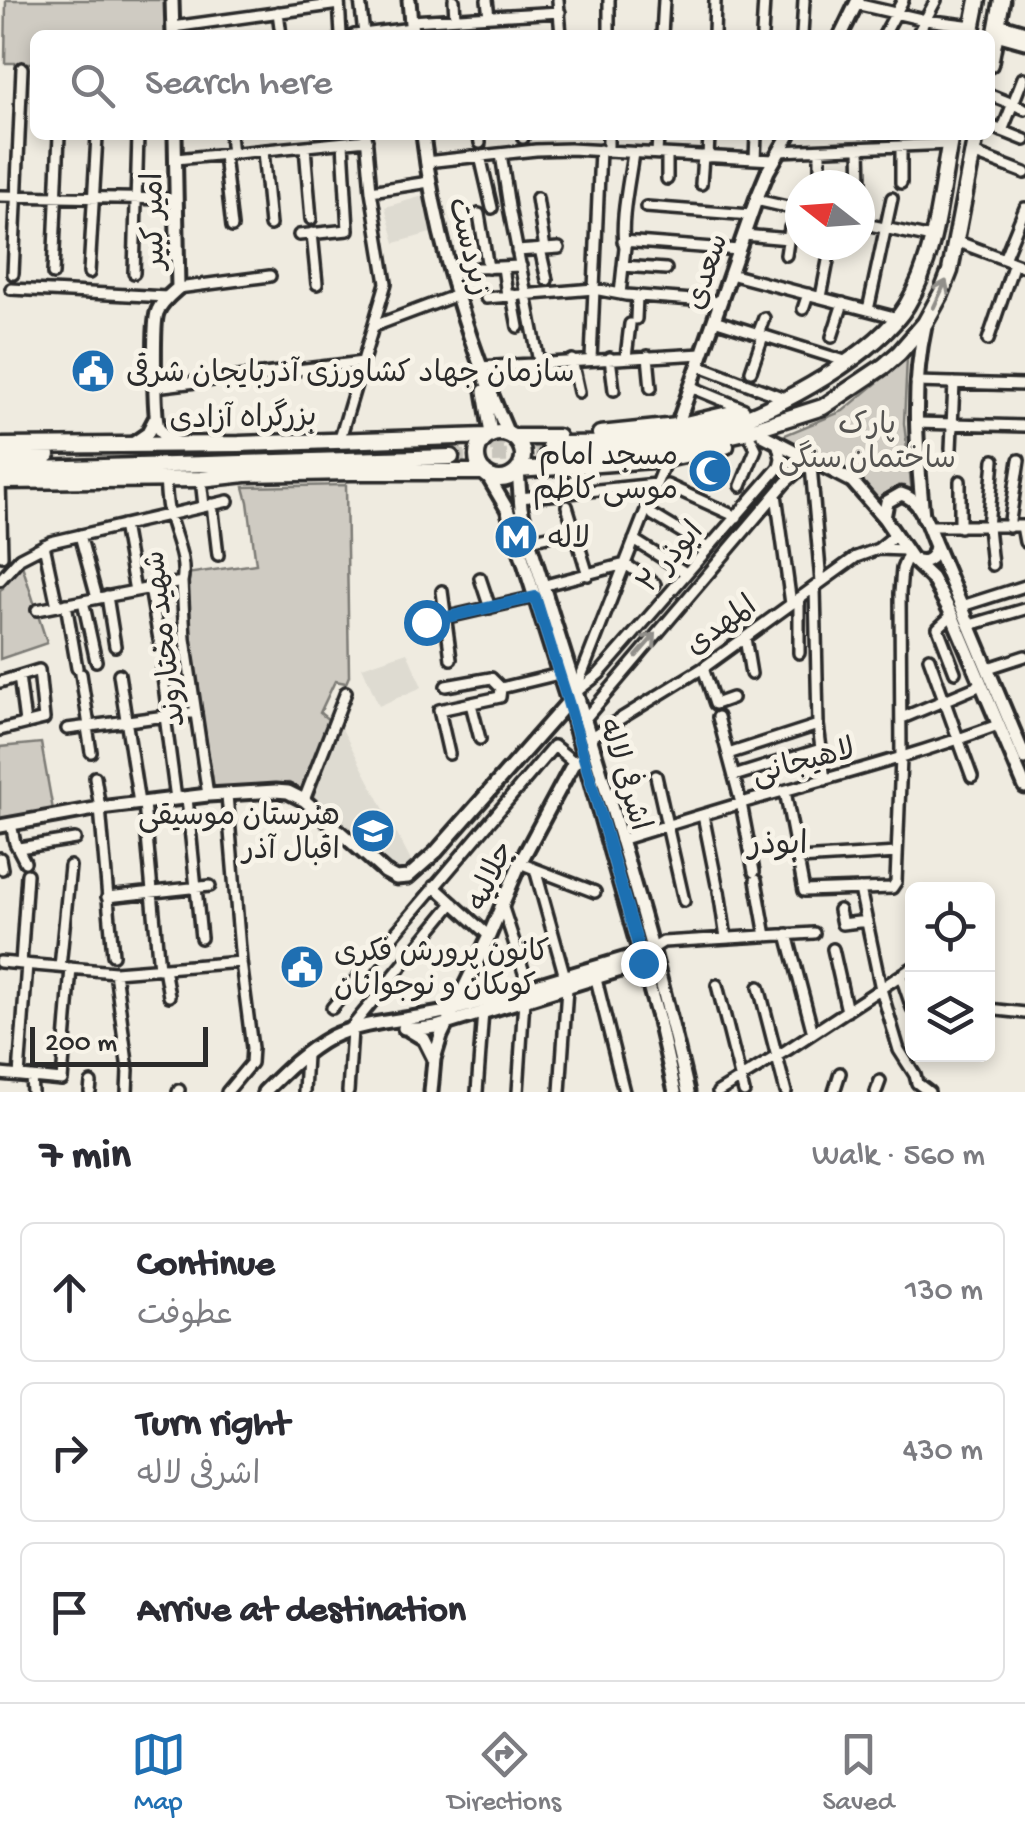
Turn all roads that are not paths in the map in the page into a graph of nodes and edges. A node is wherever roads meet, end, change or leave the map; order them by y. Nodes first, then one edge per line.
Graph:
1 (172, 0) edge
2 (360, 0) edge
3 (409, 0) edge
4 (454, 0) edge
5 (487, 0) edge
6 (520, 0) edge
7 (558, 0) edge
8 (609, 0) edge
9 (664, 0) edge
10 (715, 0) edge
11 (764, 0) edge
12 (804, 0) edge
13 (903, 0) edge
14 (936, 0) edge
15 (978, 0) edge
16 (1002, 0) edge
17 (339, 2) edge
18 (857, 2) edge
19 (278, 12) junction
20 (560, 12) junction
21 (522, 14) junction
22 (896, 14) junction
23 (489, 16) junction
24 (455, 18) junction
25 (925, 20) junction
26 (211, 22) junction
27 (412, 28) edge
28 (173, 30) edge
29 (177, 30) edge
30 (212, 30) edge
31 (280, 30) edge
32 (341, 30) edge
33 (364, 30) edge
34 (562, 30) edge
35 (609, 30) edge
36 (662, 30) edge
37 (714, 30) edge
38 (762, 30) edge
39 (802, 30) edge
40 (843, 30) edge
41 (887, 30) edge
42 (920, 30) edge
43 (972, 30) edge
44 (1004, 31) junction
45 (1025, 32) edge
46 (1025, 42) edge
47 (995, 52) edge
48 (22, 68) dead end
49 (1022, 78) edge
50 (995, 97) edge
51 (1012, 104) junction
52 (1025, 109) edge
53 (995, 128) edge
54 (1002, 131) junction
55 (59, 140) edge
56 (96, 140) edge
57 (138, 140) edge
58 (175, 140) edge
59 (229, 140) edge
60 (278, 140) edge
61 (320, 140) edge
62 (357, 140) edge
63 (366, 140) edge
64 (424, 140) edge
65 (569, 140) edge
66 (607, 140) edge
67 (659, 140) edge
68 (708, 140) edge
69 (756, 140) edge
70 (785, 140) edge
71 (838, 140) edge
72 (876, 140) edge
73 (951, 140) edge
74 (975, 140) edge
75 (1025, 140) edge
76 (908, 142) edge
77 (343, 143) junction
78 (305, 146) junction
79 (875, 147) junction
80 (570, 148) junction
81 (860, 148) junction
82 (279, 149) junction
83 (838, 149) junction
84 (604, 150) junction
85 (820, 150) junction
86 (263, 151) junction
87 (796, 151) junction
88 (632, 153) junction
89 (973, 153) junction
90 (228, 154) junction
91 (501, 154) junction
92 (662, 154) junction
93 (480, 156) junction
94 (705, 156) junction
95 (777, 156) junction
96 (755, 159) junction
97 (176, 160) junction
98 (426, 162) junction
99 (796, 164) dead end
100 (820, 170) edge
101 (861, 170) edge
102 (1025, 173) edge
103 (666, 179) dead end
104 (428, 182) junction
105 (902, 183) dead end
106 (701, 184) dead end
107 (371, 191) junction
108 (0, 196) edge
109 (16, 196) junction
110 (56, 197) junction
111 (93, 198) junction
112 (136, 198) junction
113 (537, 198) dead end
114 (892, 198) dead end
115 (176, 199) junction
116 (756, 200) junction
117 (646, 207) dead end
118 (785, 207) edge
119 (492, 208) dead end
120 (1025, 208) edge
121 (479, 214) dead end
122 (751, 214) junction
123 (312, 220) dead end
124 (270, 225) dead end
125 (875, 226) edge
126 (232, 228) dead end
127 (884, 228) junction
128 (312, 233) junction
129 (299, 234) dead end
130 (785, 234) edge
131 (744, 235) junction
132 (932, 238) junction
133 (623, 241) junction
134 (956, 241) junction
135 (559, 248) dead end
136 (543, 249) junction
137 (517, 250) junction
138 (738, 250) junction
139 (828, 260) edge
140 (1014, 263) edge
141 (520, 266) junction
142 (623, 266) junction
143 (503, 267) junction
144 (476, 268) dead end
145 (488, 268) junction
146 (666, 269) dead end
147 (90, 273) dead end
148 (134, 273) dead end
149 (12, 274) dead end
150 (52, 274) dead end
151 (730, 274) junction
152 (270, 276) dead end
153 (547, 280) dead end
154 (317, 284) dead end
155 (774, 285) junction
156 (178, 288) junction
157 (11, 289) dead end
158 (594, 290) junction
159 (527, 294) junction
160 (620, 294) junction
161 (808, 294) junction
162 (457, 295) junction
163 (510, 295) junction
164 (637, 296) junction
165 (167, 298) junction
166 (486, 298) dead end
167 (770, 298) dead end
168 (821, 298) junction
169 (720, 302) junction
170 (843, 303) junction
171 (803, 309) dead end
172 (868, 310) junction
173 (764, 318) dead end
174 (898, 318) junction
175 (714, 320) junction
176 (925, 323) junction
177 (374, 326) junction
178 (518, 327) dead end
179 (761, 335) junction
180 (832, 337) dead end
181 (988, 340) dead end
182 (648, 356) junction
183 (626, 357) junction
184 (894, 357) junction
185 (610, 358) junction
186 (590, 359) junction
187 (572, 360) junction
188 (700, 360) junction
189 (363, 362) junction
190 (539, 362) junction
191 (848, 362) junction
192 (479, 367) junction
193 (751, 370) dead end
194 (913, 382) junction
195 (954, 383) junction
196 (1025, 384) edge
197 (154, 386) junction
198 (691, 386) junction
199 (651, 388) dead end
200 (614, 390) dead end
201 (579, 392) dead end
202 (782, 399) junction
203 (822, 407) junction
204 (746, 410) junction
205 (156, 417) junction
206 (917, 423) junction
207 (953, 424) junction
208 (677, 426) junction
209 (1025, 426) edge
210 (489, 435) junction
211 (511, 436) junction
212 (764, 439) junction
213 (339, 442) junction
214 (131, 445) junction
215 (181, 445) junction
216 (0, 446) edge
217 (951, 449) dead end
218 (549, 451) junction
219 (230, 454) junction
220 (451, 454) junction
221 (0, 456) edge
222 (666, 459) junction
223 (994, 460) dead end
224 (1019, 460) dead end
225 (816, 465) junction
226 (0, 470) edge
227 (518, 470) junction
228 (246, 474) junction
229 (486, 474) junction
230 (165, 477) junction
231 (206, 478) junction
232 (0, 481) edge
233 (960, 481) dead end
234 (662, 484) junction
235 (741, 486) dead end
236 (776, 494) junction
237 (910, 496) junction
238 (520, 498) junction
239 (228, 500) dead end
240 (208, 505) junction
241 (567, 506) dead end
242 (168, 514) junction
243 (654, 515) dead end
244 (737, 517) junction
245 (884, 518) junction
246 (925, 521) junction
247 (124, 524) junction
248 (1010, 526) junction
249 (1024, 526) edge
250 (988, 527) junction
251 (960, 528) junction
252 (572, 531) dead end
253 (80, 535) junction
254 (894, 536) junction
255 (530, 540) junction
256 (634, 540) junction
257 (1025, 542) edge
258 (44, 546) junction
259 (936, 546) junction
260 (708, 548) junction
261 (878, 549) junction
262 (908, 554) junction
263 (218, 555) dead end
264 (2, 556) edge
265 (625, 564) junction
266 (992, 566) dead end
267 (686, 573) junction
268 (588, 575) junction
269 (480, 578) dead end
270 (0, 580) edge
271 (182, 582) junction
272 (550, 584) dead end
273 (656, 584) dead end
274 (818, 585) junction
275 (1025, 586) edge
276 (150, 588) junction
277 (442, 590) dead end
278 (135, 591) junction
279 (102, 597) junction
280 (535, 597) junction
281 (83, 601) junction
282 (795, 601) junction
283 (62, 605) junction
284 (962, 606) junction
285 (490, 608) junction
286 (1025, 609) edge
287 (38, 610) dead end
288 (952, 615) junction
289 (447, 618) junction
290 (426, 622) dead end
291 (970, 625) junction
292 (745, 638) junction
293 (160, 645) dead end
294 (114, 646) dead end
295 (800, 653) dead end
296 (1025, 656) edge
297 (929, 658) dead end
298 (452, 659) dead end
299 (96, 660) dead end
300 (703, 668) junction
301 (988, 668) junction
302 (162, 669) dead end
303 (954, 672) dead end
304 (119, 674) dead end
305 (560, 674) junction
306 (751, 674) dead end
307 (19, 676) junction
308 (0, 682) edge
309 (981, 685) junction
310 (446, 686) dead end
311 (501, 688) junction
312 (346, 692) dead end
313 (573, 695) junction
314 (732, 698) dead end
315 (944, 700) junction
316 (471, 704) junction
317 (196, 712) junction
318 (0, 715) edge
319 (167, 716) junction
320 (718, 717) dead end
321 (902, 718) junction
322 (584, 720) junction
323 (126, 721) junction
324 (25, 724) junction
325 (998, 724) junction
326 (818, 725) junction
327 (88, 726) junction
328 (1, 730) edge
329 (67, 730) dead end
330 (589, 738) junction
331 (480, 739) dead end
332 (958, 740) junction
333 (821, 748) junction
334 (91, 752) dead end
335 (1024, 753) edge
336 (449, 754) dead end
337 (728, 754) junction
338 (901, 758) junction
339 (579, 760) junction
340 (656, 776) dead end
341 (734, 776) junction
342 (94, 777) dead end
343 (972, 777) dead end
344 (826, 780) junction
345 (1025, 787) edge
346 (785, 791) junction
347 (208, 795) junction
348 (226, 795) junction
349 (181, 798) junction
350 (304, 800) junction
351 (141, 803) junction
352 (741, 803) junction
353 (100, 808) junction
354 (704, 815) junction
355 (5, 825) edge
356 (666, 826) junction
357 (75, 840) dead end
358 (620, 840) junction
359 (19, 848) junction
360 (897, 853) junction
361 (799, 859) junction
362 (25, 862) dead end
363 (520, 862) junction
364 (70, 866) dead end
365 (536, 869) junction
366 (28, 874) dead end
367 (210, 886) dead end
368 (434, 886) junction
369 (196, 888) junction
370 (860, 889) junction
371 (595, 892) dead end
372 (152, 893) junction
373 (107, 897) junction
374 (684, 901) dead end
375 (453, 903) junction
376 (502, 905) junction
377 (839, 910) dead end
378 (867, 920) junction
379 (814, 932) dead end
380 (787, 934) junction
381 (489, 936) junction
382 (766, 936) junction
383 (200, 938) dead end
384 (726, 938) junction
385 (833, 950) dead end
386 (202, 952) dead end
387 (113, 954) dead end
388 (647, 956) junction
389 (0, 962) edge
390 (241, 962) junction
391 (24, 964) junction
392 (203, 965) junction
393 (65, 967) junction
394 (162, 968) junction
395 (116, 972) junction
396 (906, 972) edge
397 (900, 976) junction
398 (596, 979) junction
399 (467, 982) junction
400 (566, 982) junction
401 (718, 985) dead end
402 (759, 987) dead end
403 (881, 988) junction
404 (905, 989) edge
405 (526, 994) junction
406 (169, 996) dead end
407 (484, 1007) junction
408 (332, 1008) dead end
409 (995, 1010) edge
410 (847, 1011) junction
411 (1025, 1014) edge
412 (450, 1016) junction
413 (375, 1025) junction
414 (404, 1028) junction
415 (350, 1031) junction
416 (813, 1034) junction
417 (306, 1054) junction
418 (777, 1056) junction
419 (434, 1059) junction
420 (840, 1073) dead end
421 (0, 1074) edge
422 (19, 1076) junction
423 (31, 1077) junction
424 (740, 1079) junction
425 (880, 1081) dead end
426 (923, 1090) edge
427 (32, 1092) edge
428 (126, 1092) edge
429 (228, 1092) edge
430 (264, 1092) edge
431 (304, 1092) edge
432 (348, 1092) edge
433 (431, 1092) edge
434 (477, 1092) edge
435 (518, 1092) edge
436 (560, 1092) edge
437 (624, 1092) edge
438 (675, 1092) edge
439 (688, 1092) edge
440 (718, 1092) edge
441 (744, 1092) edge
442 (786, 1092) edge
443 (834, 1092) edge
444 (876, 1092) edge

1 - 28 main road
2 - 33 street
3 - 27 main road
4 - 24 street
5 - 23 street
6 - 21 street
7 - 20 street
8 - 35 street
9 - 36 street
10 - 37 street
11 - 38 street
12 - 39 street
13 - 22 street
14 - 25 street
15 - 43 highway
16 - 44 highway
17 - 19 street
17 - 32 street
18 - 22 street
18 - 40 main road
19 - 26 street
19 - 31 street
20 - 21 street
20 - 34 street
21 - 23 street
22 - 25 street
22 - 41 street
23 - 24 street
24 - 27 street
25 - 42 street
25 - 43 street
26 - 29 street
26 - 30 street
44 - 45 main road
44 - 46 main road
44 - 47 highway
48 - 109 street
49 - 51 street
50 - 51 street
51 - 52 street
51 - 54 street
53 - 54 street
54 - 75 street
55 - 110 street
56 - 111 street
57 - 112 street
58 - 97 main road, امیر کبیر
59 - 90 street
60 - 82 street
61 - 77 street
61 - 78 street
62 - 77 street
63 - 107 street
64 - 98 main road, زبردست
65 - 80 street
66 - 84 street
67 - 92 street
68 - 94 street
69 - 96 street
70 - 95 main road, سعدی
71 - 83 street
72 - 79 street
73 - 76 street
73 - 132 highway
74 - 89 highway
76 - 79 street
76 - 105 street
77 - 128 street
78 - 82 street
78 - 123 street
79 - 81 street
80 - 84 street
80 - 91 street
81 - 83 street
81 - 101 street
82 - 86 street
83 - 85 street
84 - 88 street
84 - 158 street
85 - 87 street
85 - 100 street
86 - 90 street
86 - 124 street
87 - 95 street
87 - 99 street
88 - 92 street
88 - 133 street
89 - 102 street
89 - 134 highway
90 - 97 street
90 - 126 street
91 - 93 street
91 - 137 street
92 - 94 street
92 - 103 street
93 - 98 street
93 - 119 street
94 - 96 street
94 - 106 street
95 - 96 street
95 - 116 main road, سعدی
97 - 115 main road, امیر کبیر
98 - 104 main road, زبردست
104 - 107 street
104 - 162 main road, زبردست
107 - 177 street
108 - 109 street
109 - 110 street
109 - 149 street
110 - 111 street
110 - 150 street
111 - 112 street
111 - 147 street
112 - 115 street
112 - 148 street
113 - 136 street
114 - 127 street
115 - 156 main road, امیر کبیر
116 - 118 street
116 - 122 main road, سعدی
117 - 122 street
120 - 140 street
121 - 145 street
122 - 131 main road, سعدی
125 - 127 street
127 - 132 street
127 - 172 street
128 - 129 street
128 - 154 street
130 - 131 street
131 - 138 main road, سعدی
132 - 174 highway
133 - 138 street
133 - 142 street
134 - 140 street
176 -> 134 highway
135 - 136 street
136 - 137 street
136 - 153 street
137 - 141 street
138 - 151 main road, سعدی
139 - 168 street
140 - 181 street
141 - 143 street
141 - 159 street
142 - 146 street
142 - 160 street
143 - 145 street
143 - 163 street
144 - 145 street
151 - 155 street
151 - 169 main road, سعدی
152 - 156 street
155 - 161 street
155 - 167 street
156 - 165 main road, امیر کبیر
157 - 165 street
158 - 159 street
158 - 160 street
158 - 186 street
159 - 163 street
159 - 190 street
160 - 164 street
161 - 168 street
161 - 171 street
162 - 177 street
162 - 192 main road, زبردست
163 - 166 street
163 - 178 street
164 - 169 street
164 - 183 street
165 - 197 main road, امیر کبیر
168 - 170 street
169 - 175 main road, سعدی
170 - 172 street
170 - 180 street
172 - 174 street
173 - 179 street
174 - 191 highway
175 - 179 street
175 - 188 main road, سعدی
176 - 184 highway
176 - 194 main road
177 - 189 street
179 - 191 street
179 - 193 street
182 - 183 street
182 - 188 street
182 - 199 street
183 - 185 street
184 - 194 main road
184 - 203 highway
185 - 186 street
185 - 200 street
186 - 187 street
187 - 190 street
187 - 201 street
188 - 198 main road, سعدی
188 - 202 street
189 - 197 street
189 - 213 street
190 - 192 street
191 - 202 highway
192 - 210 main road, زبردست
192 - 211 main road, زبردست
194 - 195 street
194 - 206 main road
194 - 237 main road
195 - 196 street
195 - 207 street
197 - 205 main road, امیر کبیر
198 - 204 street
198 - 208 main road, سعدی
202 - 204 highway
202 - 218 highway
203 - 212 highway
203 - 218 highway
204 - 208 highway
205 - 214 main road
205 - 215 main road
206 - 207 street
206 - 246 main road
207 - 209 street
207 - 217 street
208 - 218 highway
210 - 211 highway
210 - 220 highway, بزرگراه آزادی
210 - 229 highway
211 - 218 highway
211 - 227 highway
212 - 222 highway
212 - 225 main road
212 - 235 street
212 - 244 street, ابوذر ۲
213 - 219 highway, بزرگراه آزادی
213 - 220 highway, بزرگراه آزادی
214 - 215 highway, بزرگراه آزادی
214 - 216 highway, بزرگراه آزادی
215 - 219 highway, بزرگراه آزادی
218 - 222 highway
218 - 227 highway
219 - 220 highway, بزرگراه آزادی
219 - 221 highway, بزرگراه آزادی
219 - 226 highway, بزرگراه آزادی
219 - 228 highway
219 - 231 highway
220 - 228 highway, بزرگراه آزادی
220 - 229 highway, بزرگراه آزادی
222 - 234 street
223 - 250 street
224 - 248 street
225 - 236 street
225 - 245 main road
225 - 274 street
227 - 229 highway
227 - 238 main road, اشرفی لاله
228 - 231 highway, بزرگراه آزادی
229 - 280 main road, اشرفی لاله
230 - 231 highway, بزرگراه آزادی
230 - 232 highway, بزرگراه آزادی
230 - 242 street, شهید مختاروند
231 - 240 street
232 - 264 street
233 - 251 street
234 - 238 street
234 - 244 street
234 - 256 street
236 - 282 street
322 -> 236 street
237 - 245 main road
237 - 246 main road
238 - 255 main road, اشرفی لاله
239 - 240 street
240 - 242 street
240 - 263 street
241 - 268 street
242 - 247 street
242 - 271 street, شهید مختاروند
243 - 260 street
244 - 260 street, ابوذر ۲
245 - 254 main road
246 - 251 street
246 - 259 main road
247 - 253 street
247 - 278 street
248 - 249 street
248 - 250 street
249 - 257 street
250 - 251 street
250 - 266 street
252 - 255 street
253 - 258 street
253 - 279 street
254 - 261 street, المهدی
254 - 262 main road
255 - 313 main road, اشرفی لاله
256 - 265 street
256 - 267 street
258 - 270 street
258 - 283 street
259 - 262 main road
259 - 284 main road
260 - 267 street, ابوذر ۲
261 - 262 street
261 - 274 street, المهدی
262 - 288 main road
262 - 321 street
265 - 268 street
265 - 273 street
265 - 313 street
267 - 313 street, ابوذر ۲
268 - 272 street
269 - 285 street
271 - 276 street
271 - 317 street, شهید مختاروند
274 - 282 street, المهدی
274 - 326 street
275 - 284 street
276 - 278 street
276 - 293 street
277 - 289 street
278 - 279 street
279 - 281 street
279 - 294 street
280 - 285 street
280 - 305 main road, اشرفی لاله
281 - 283 street
281 - 299 street
282 - 292 street, المهدی
282 - 295 street
283 - 287 street
283 - 327 street
284 - 291 main road
285 - 289 street
286 - 291 street
288 - 303 street
288 - 309 main road
289 - 290 street
289 - 298 street
291 - 301 main road
292 - 300 street, المهدی
292 - 306 street
296 - 301 street
297 - 315 street
300 - 314 street
300 - 330 street, المهدی
301 - 335 main road
302 - 319 street
304 - 323 street
305 - 311 street
305 - 313 main road, اشرفی لاله
307 - 308 street
307 - 324 street
307 - 324 street
309 - 315 street
309 - 325 main road
310 - 311 street
311 - 316 street
312 - 350 street
313 - 322 main road, اشرفی لاله
313 - 339 main road, اشرفی لاله
313 - 350 main road
315 - 321 street
315 - 332 street
316 - 331 street
316 - 336 street
317 - 319 street
317 - 347 street, شهید مختاروند
318 - 328 street
319 - 323 street
319 - 349 street
320 - 337 street
321 - 338 street
322 - 330 main road, اشرفی لاله
323 - 327 street
323 - 351 street
324 - 328 street
325 - 332 street, لاهیجانی
325 - 345 main road
326 - 333 street
326 - 337 street
327 - 329 street
327 - 334 street
330 - 358 main road, اشرفی لاله
332 - 338 street, لاهیجانی
332 - 343 street
333 - 341 street
333 - 344 street
337 - 341 street
338 - 344 street, لاهیجانی
338 - 360 street
339 - 363 main road, جلالیه
339 - 368 street
339 - 388 main road, اشرفی لاله
340 - 356 street
341 - 352 street
342 - 353 street
344 - 346 street, لاهیجانی
346 - 352 street, لاهیجانی
346 - 361 street
347 - 348 main road
347 - 349 main road
348 - 350 main road
348 - 390 street
349 - 351 main road
349 - 369 street
351 - 353 main road
351 - 372 street
352 - 354 street, لاهیجانی
352 - 382 street
353 - 355 main road
353 - 373 street
354 - 356 street, لاهیجانی
354 - 384 street
355 - 359 street
356 - 358 street, لاهیجانی
356 - 374 street
357 - 359 street
358 - 388 main road, اشرفی لاله
359 - 362 street
360 - 361 street
360 - 370 street
361 - 370 street
363 - 365 street
363 - 376 main road, جلالیه
364 - 393 street
365 - 371 street
365 - 400 street
366 - 391 street
367 - 369 street
368 - 375 street
368 - 408 street
369 - 372 street
369 - 383 street
370 - 378 street
372 - 373 street
372 - 394 street
373 - 387 street
375 - 381 street
375 - 415 street
376 - 381 main road, جلالیه
376 - 405 street
377 - 378 street
378 - 403 street
379 - 380 street
380 - 382 street
380 - 416 street
381 - 399 main road, جلالیه
382 - 384 street
384 - 388 street
385 - 410 street
386 - 392 street
388 - 398 main road
388 - 400 main road
388 - 438 main road, اشرفی لاله
388 - 439 main road, اشرفی لاله
389 - 391 street
390 - 392 street
390 - 429 street
391 - 393 street
391 - 422 street
392 - 394 street
393 - 395 street
393 - 423 street
394 - 395 street
394 - 406 street
395 - 428 street
396 - 397 street
397 - 403 street
397 - 404 street
398 - 400 main road
398 - 437 street
399 - 407 main road
399 - 412 main road, جلالیه
400 - 405 main road
400 - 436 street
401 - 424 street
402 - 418 street
403 - 410 street
403 - 426 street
405 - 407 main road
405 - 435 street
407 - 412 main road
407 - 434 street
409 - 411 street
410 - 416 street
412 - 413 main road
412 - 414 main road
412 - 419 main road, جلالیه
413 - 414 main road
413 - 415 main road
414 - 419 main road
415 - 417 main road
415 - 432 street
416 - 418 street
417 - 430 main road
417 - 431 street
418 - 424 street
418 - 442 street
419 - 433 main road, جلالیه
420 - 443 street
421 - 422 street
422 - 423 street
423 - 427 street
424 - 440 street
424 - 441 street
425 - 444 street

